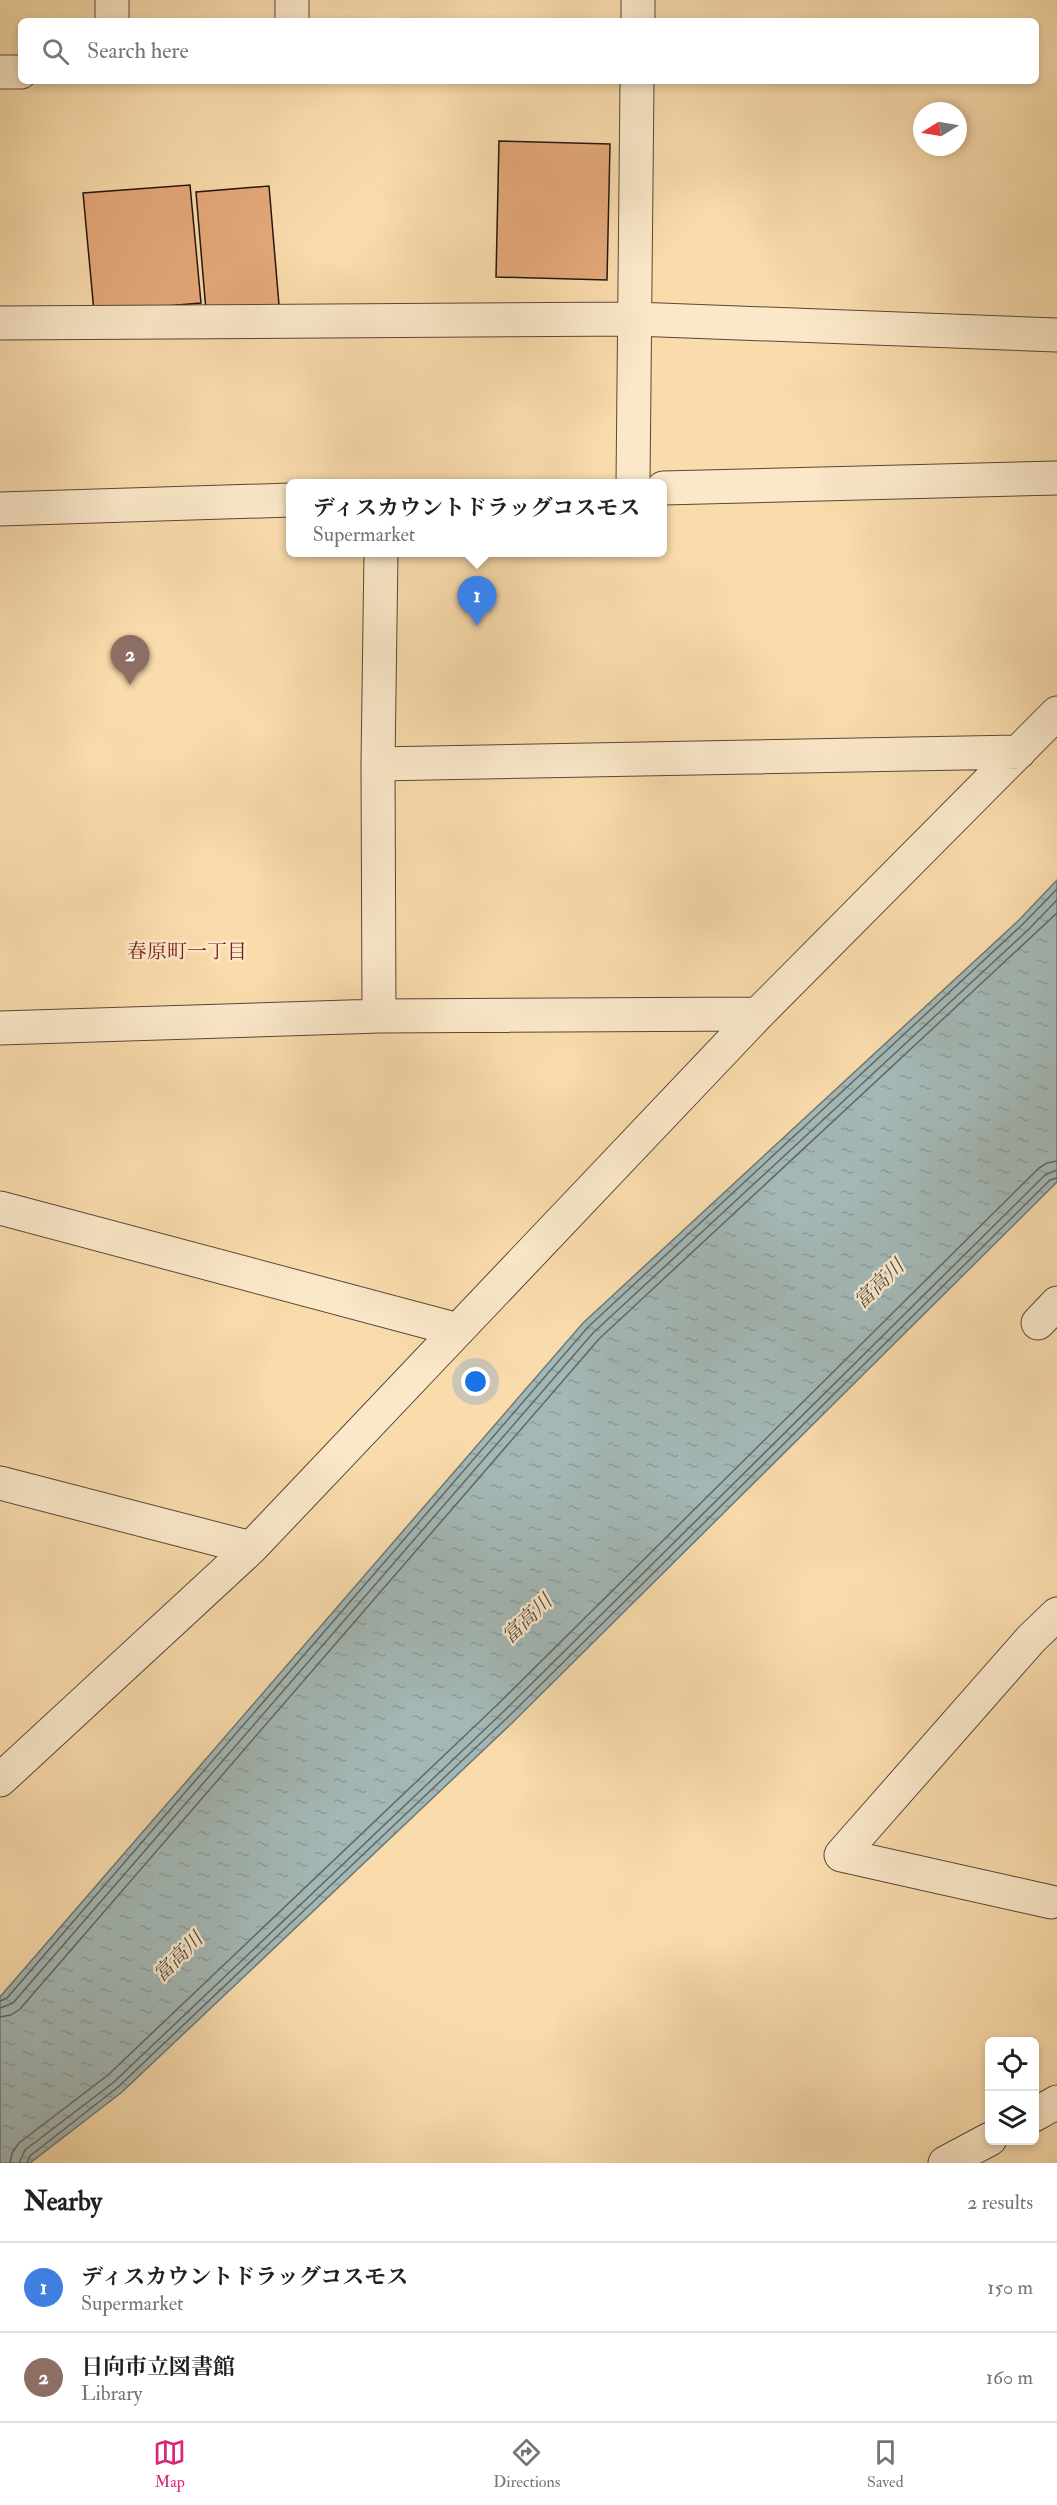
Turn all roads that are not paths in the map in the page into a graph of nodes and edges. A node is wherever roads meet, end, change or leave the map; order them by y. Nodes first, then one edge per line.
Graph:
1 (112, 0) edge
2 (292, 0) edge
3 (638, 0) edge
4 (112, 18) edge
5 (292, 18) edge
6 (638, 18) edge
7 (0, 72) edge
8 (18, 72) edge
9 (638, 84) edge
10 (635, 319) junction
11 (0, 323) edge
12 (1057, 335) edge
13 (1057, 478) edge
14 (633, 479) edge
15 (667, 488) edge
16 (286, 500) edge
17 (0, 509) edge
18 (381, 557) edge
19 (1057, 713) edge
20 (1019, 752) junction
21 (378, 764) junction
22 (758, 1014) junction
23 (379, 1016) junction
24 (0, 1028) edge
25 (0, 1208) edge
26 (458, 1330) junction
27 (0, 1483) edge
28 (251, 1548) junction
29 (1057, 1614) edge
30 (0, 1780) edge
31 (1052, 1902) dead end
32 (1057, 2102) edge
33 (1039, 2113) edge
34 (985, 2142) edge
35 (945, 2163) edge

1 - 4 street
2 - 5 street
3 - 6 street
7 - 8 street
9 - 10 street
10 - 11 street
10 - 12 street
10 - 14 street
13 - 15 street
16 - 17 street
18 - 21 street
19 - 20 street
20 - 21 street
20 - 22 street
21 - 23 street
22 - 23 street
22 - 26 street
23 - 24 street
25 - 26 street
26 - 28 street
27 - 28 street
28 - 30 street
29 - 31 street
32 - 33 street
34 - 35 street

